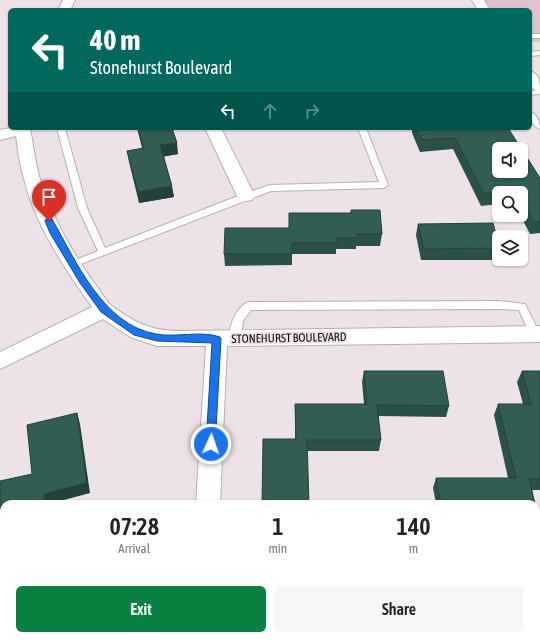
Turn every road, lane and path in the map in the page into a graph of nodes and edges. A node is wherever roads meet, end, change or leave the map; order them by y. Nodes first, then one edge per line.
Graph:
1 (532, 78) edge
2 (540, 88) edge
3 (532, 117) edge
4 (540, 127) edge
5 (18, 130) edge
6 (22, 130) edge
7 (62, 130) edge
8 (214, 130) edge
9 (363, 130) edge
10 (0, 135) edge
11 (246, 196) junction
12 (103, 252) junction
13 (73, 264) junction
14 (104, 310) junction
15 (537, 334) edge
16 (226, 339) junction
17 (0, 361) edge
18 (208, 500) edge

1 - 2 street
3 - 4 lane
5 - 10 street
6 - 13 street, STONEHURST BOULEVARD
7 - 12 lane
8 - 11 street
9 - 11 lane
11 - 12 lane
12 - 13 lane
13 - 14 street, STONEHURST BOULEVARD
14 - 16 street, STONEHURST BOULEVARD
14 - 17 street
15 - 16 street, STONEHURST BOULEVARD
15 - 16 lane
16 - 18 street

